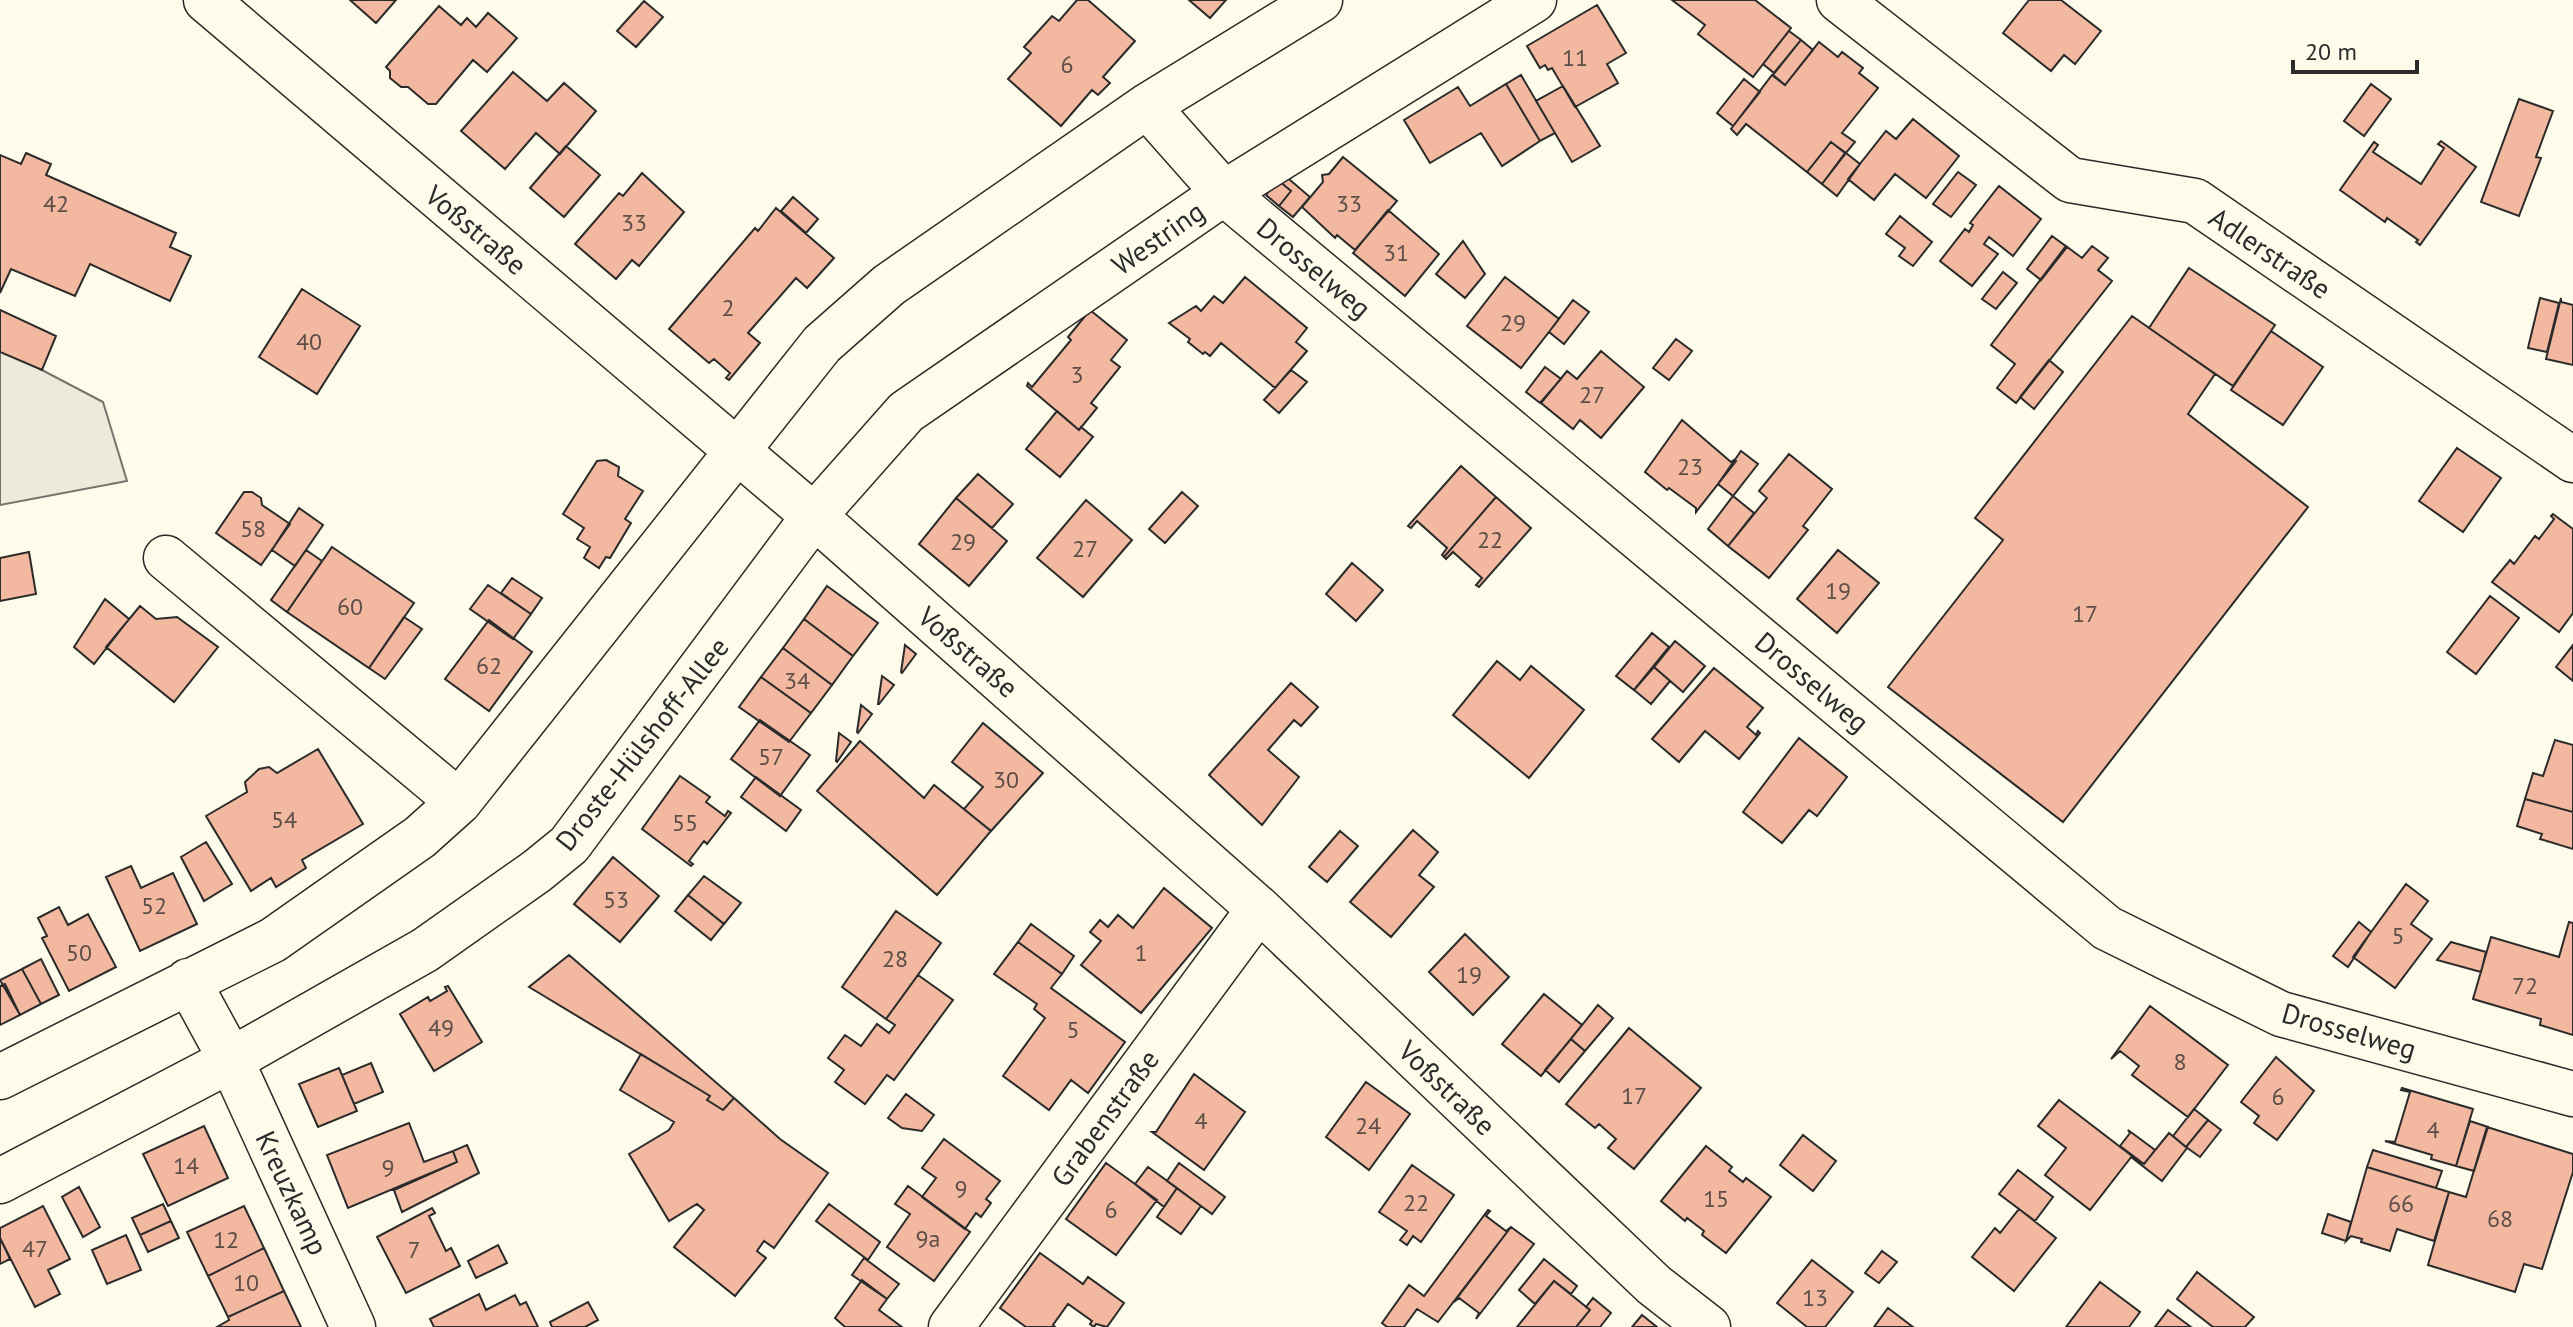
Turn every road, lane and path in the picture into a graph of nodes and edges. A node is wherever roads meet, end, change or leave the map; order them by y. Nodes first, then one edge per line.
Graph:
1 (206, 0) edge
2 (1320, 0) edge
3 (1534, 0) edge
4 (1839, 0) edge
5 (1147, 106) junction
6 (1224, 193) junction
7 (735, 450) junction
8 (2573, 460) edge
9 (814, 516) junction
10 (166, 558) dead end
11 (459, 802) junction
12 (1259, 909) junction
13 (188, 981) junction
14 (231, 1060) junction
15 (0, 1077) edge
16 (2573, 1094) edge
17 (0, 1181) edge
18 (353, 1327) edge
19 (951, 1327) edge
20 (1708, 1327) edge

1 - 7 street, Voßstraße
2 - 5 street
3 - 6 street, Westring
4 - 8 street, Adlerstraße
5 - 6 street, Drosselweg
5 - 7 street
6 - 9 street, Westring
6 - 16 street, Drosselweg
7 - 9 street, Voßstraße
7 - 11 street
9 - 12 street, Voßstraße
9 - 14 street, Droste-Hülshoff-Allee
10 - 11 street
11 - 13 street
12 - 19 street, Grabenstraße
12 - 20 street, Voßstraße
13 - 14 street
13 - 15 street
14 - 17 street, Droste-Hülshoff-Allee
14 - 18 street, Kreuzkamp

